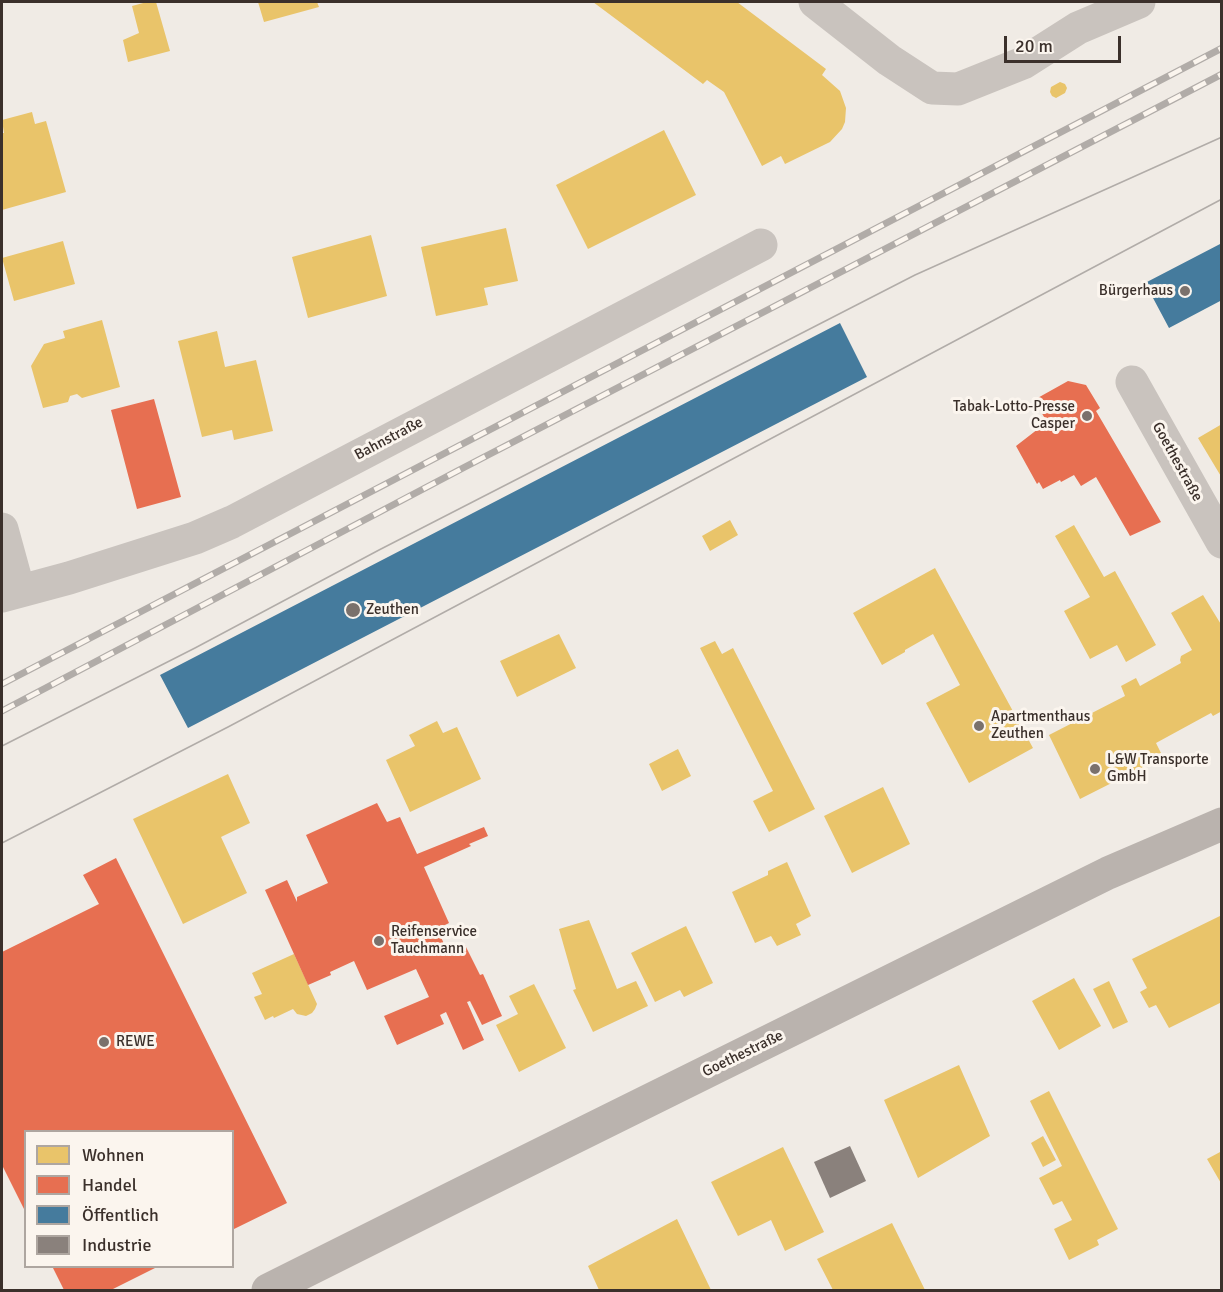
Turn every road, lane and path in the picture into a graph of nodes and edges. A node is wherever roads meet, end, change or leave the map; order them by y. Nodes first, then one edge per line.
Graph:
1 (815, 2) edge
2 (1139, 2) edge
3 (761, 244) dead end
4 (1131, 382) dead end
5 (2, 529) edge
6 (1221, 542) edge
7 (10, 594) edge
8 (1221, 824) edge
9 (268, 1290) edge

1 - 2 street
3 - 7 street, Bahnstraße
4 - 6 street, Goethestraße
5 - 7 street
8 - 9 main road, Goethestraße

